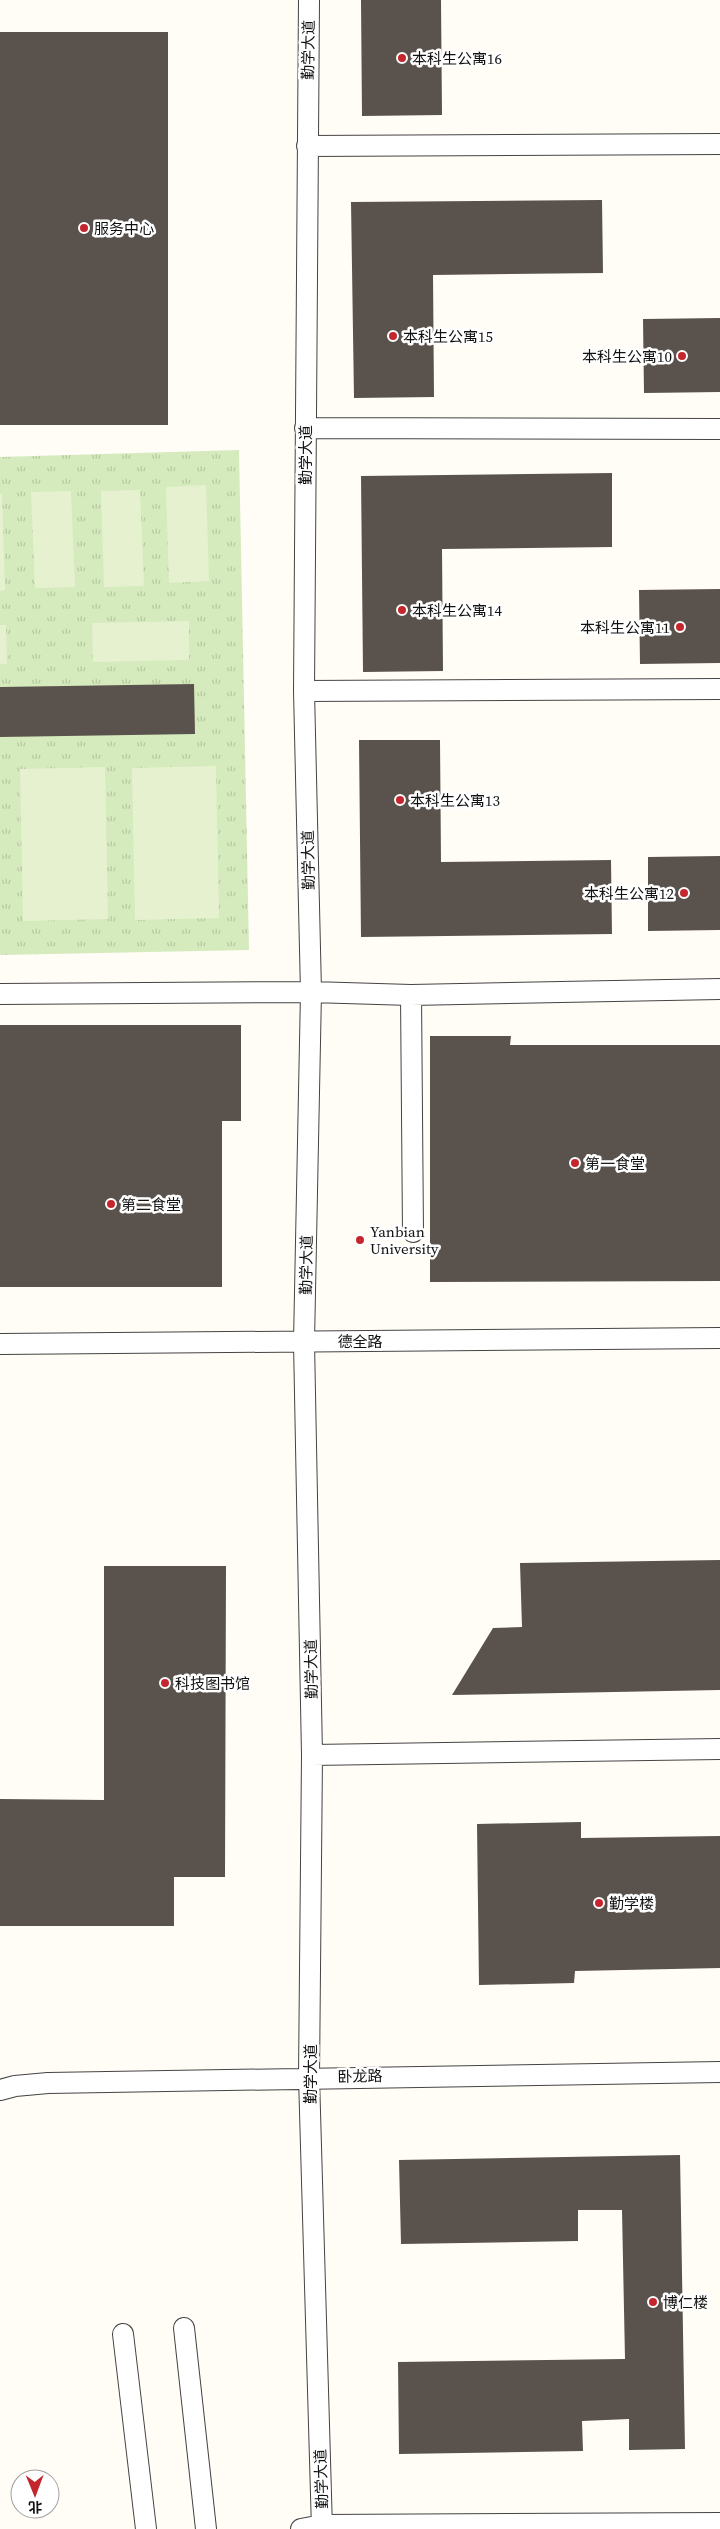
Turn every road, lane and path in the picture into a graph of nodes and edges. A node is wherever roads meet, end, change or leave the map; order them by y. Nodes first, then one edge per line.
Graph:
1 (309, 0) edge
2 (720, 144) edge
3 (307, 146) junction
4 (306, 428) junction
5 (720, 429) edge
6 (720, 689) edge
7 (304, 691) junction
8 (720, 989) edge
9 (311, 992) junction
10 (0, 994) edge
11 (411, 995) junction
12 (413, 1232) dead end
13 (720, 1338) edge
14 (304, 1342) junction
15 (0, 1344) edge
16 (720, 1749) edge
17 (312, 1755) junction
18 (720, 2072) edge
19 (309, 2077) junction
20 (0, 2090) edge
21 (184, 2328) dead end
22 (123, 2334) dead end
23 (720, 2523) edge
24 (322, 2527) edge
25 (146, 2529) edge
26 (206, 2529) edge
27 (301, 2529) edge

1 - 3 lane, 勤学大道
2 - 3 lane
3 - 4 lane, 勤学大道
4 - 5 lane
4 - 7 lane, 勤学大道
6 - 7 lane
7 - 9 lane, 勤学大道
8 - 11 lane
9 - 10 lane
9 - 11 lane
9 - 14 lane, 勤学大道
11 - 12 lane
13 - 14 lane, 德全路
14 - 15 lane, 德全路
14 - 17 lane, 勤学大道
16 - 17 lane
17 - 19 lane, 勤学大道
18 - 19 lane, 卧龙路
19 - 20 lane, 卧龙路
19 - 24 lane, 勤学大道
21 - 26 lane
22 - 25 lane
23 - 24 lane
24 - 27 lane

